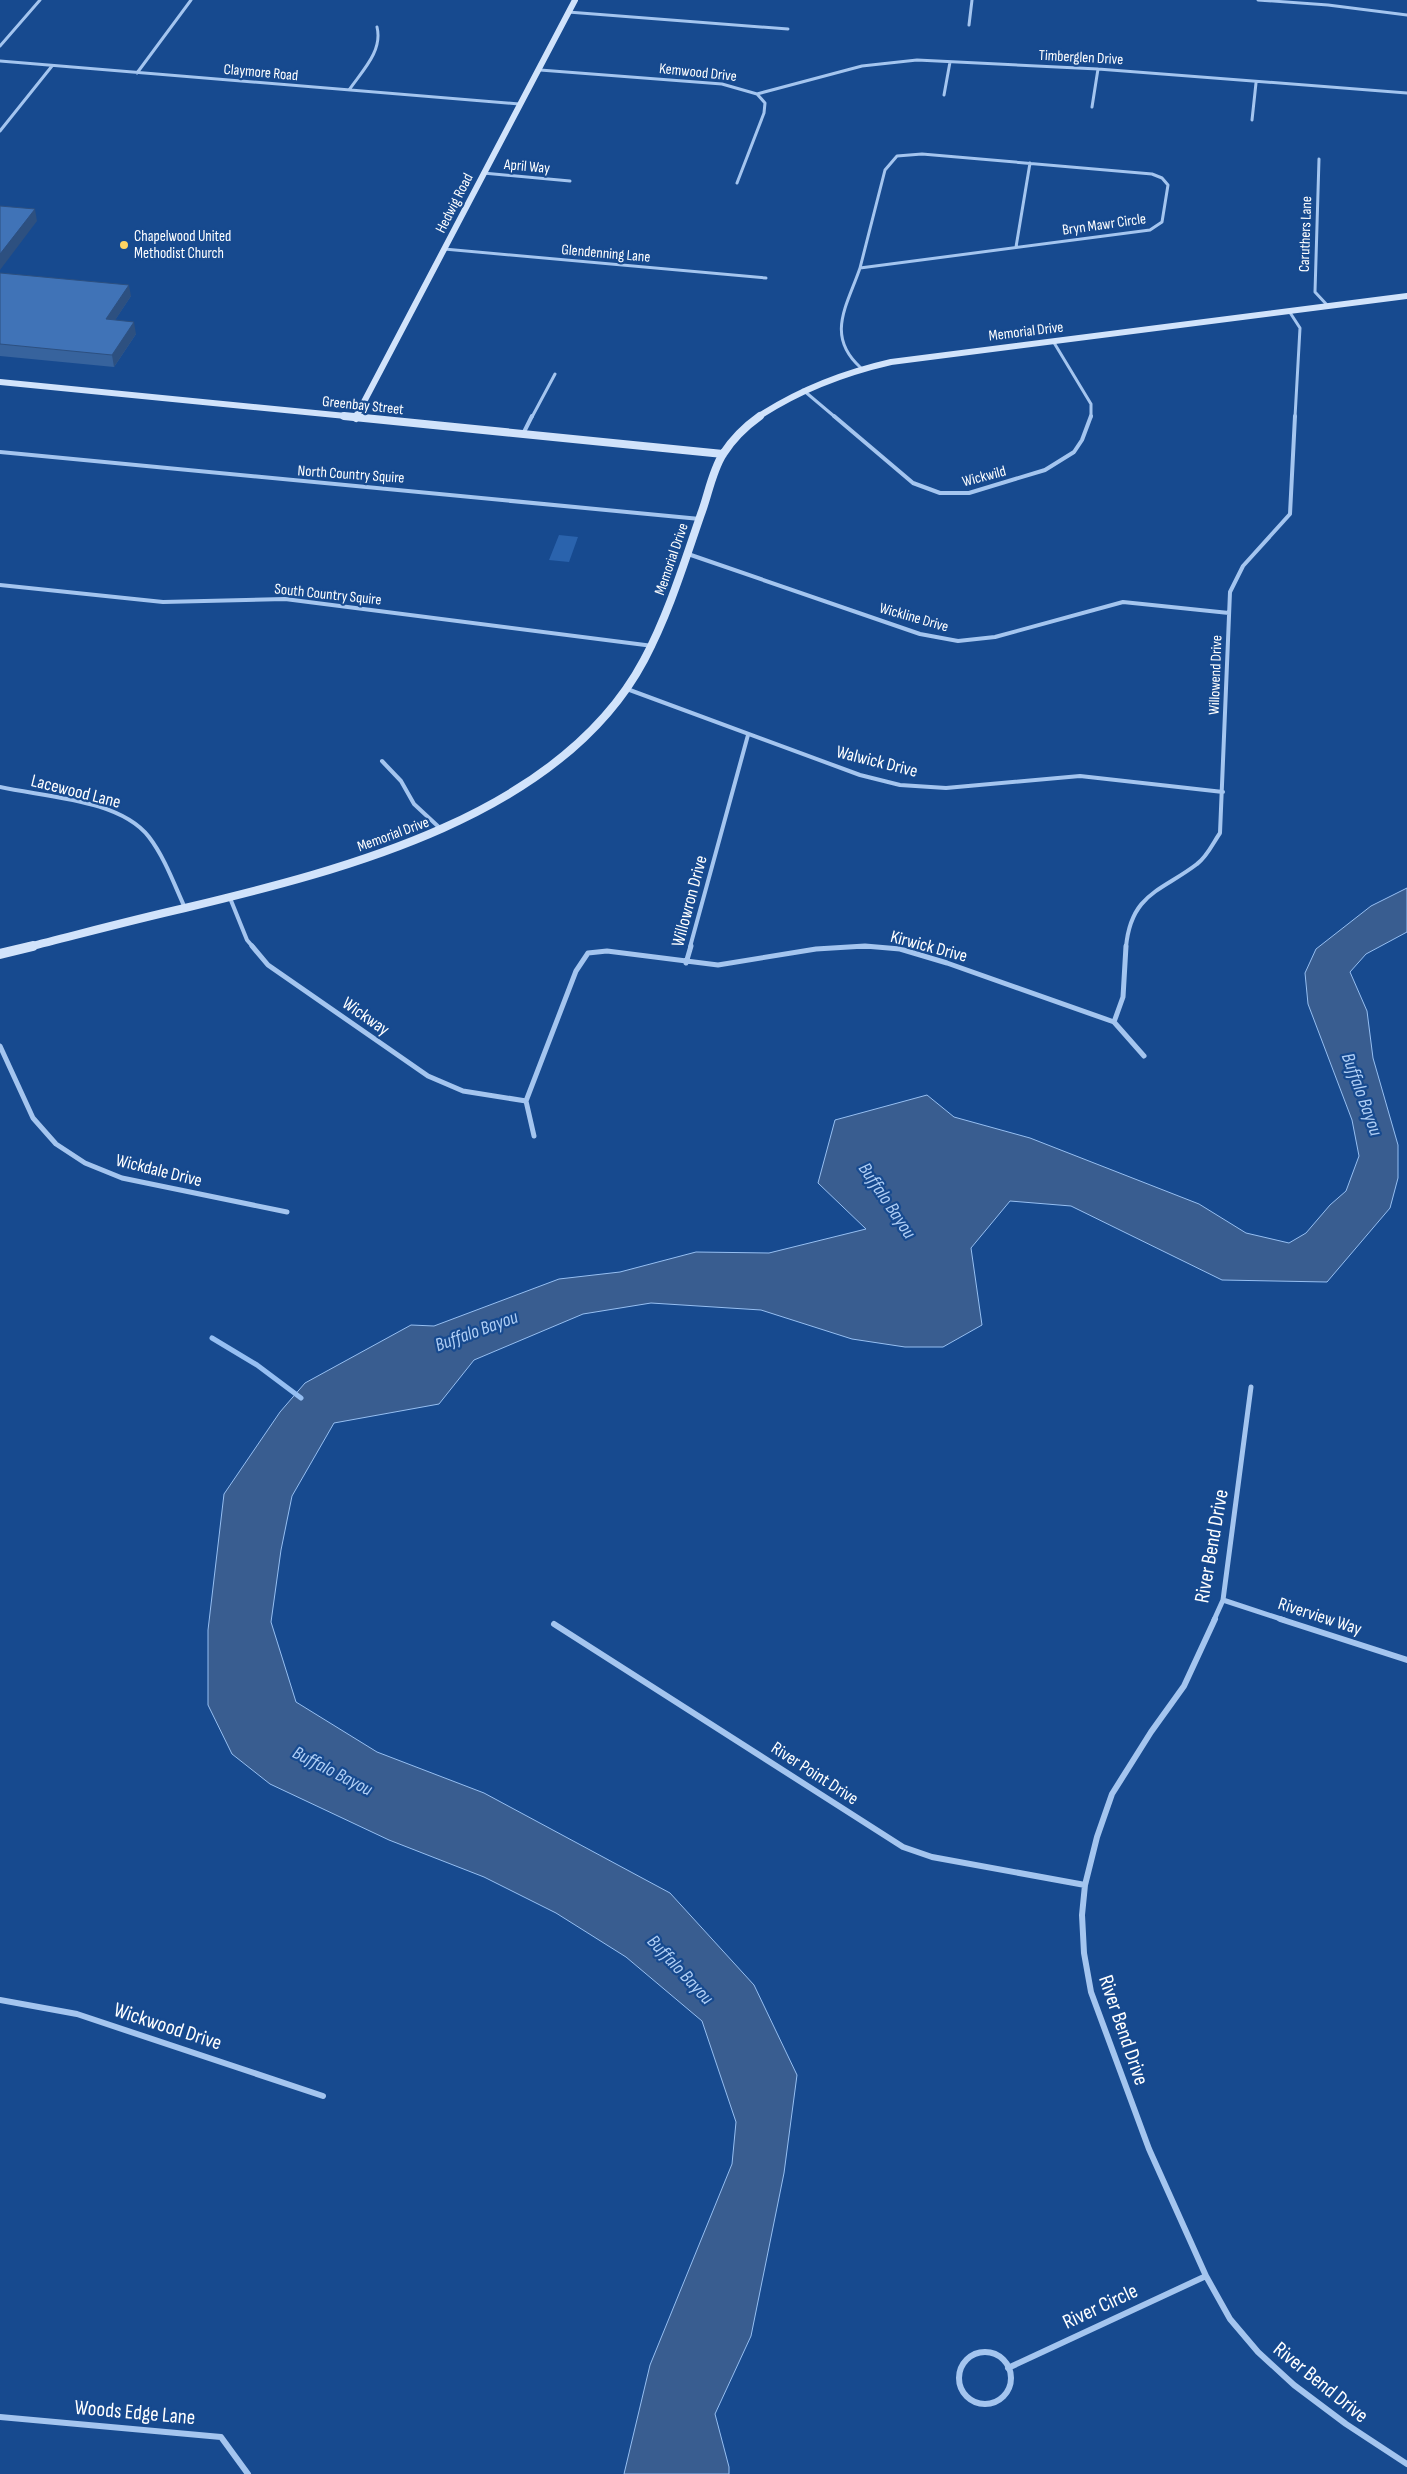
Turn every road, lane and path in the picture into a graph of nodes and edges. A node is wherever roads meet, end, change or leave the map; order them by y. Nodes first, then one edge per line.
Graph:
1 (40, 0) edge
2 (192, 0) edge
3 (575, 0) edge
4 (972, 0) edge
5 (1258, 0) edge
6 (568, 12) junction
7 (1407, 16) edge
8 (969, 25) dead end
9 (377, 27) dead end
10 (788, 29) dead end
11 (0, 46) edge
12 (0, 61) edge
13 (950, 62) junction
14 (52, 66) junction
15 (1098, 69) junction
16 (540, 70) junction
17 (137, 73) junction
18 (1256, 83) junction
19 (349, 90) junction
20 (1407, 93) edge
21 (757, 94) junction
22 (944, 95) dead end
23 (519, 104) junction
24 (1092, 107) dead end
25 (1252, 120) dead end
26 (0, 131) edge
27 (1319, 159) dead end
28 (1030, 163) junction
29 (483, 173) junction
30 (570, 181) dead end
31 (737, 183) dead end
32 (1016, 247) junction
33 (444, 249) junction
34 (860, 268) junction
35 (766, 278) dead end
36 (1407, 296) edge
37 (1328, 306) junction
38 (1289, 311) junction
39 (1052, 341) junction
40 (861, 368) junction
41 (555, 374) dead end
42 (0, 382) edge
43 (803, 390) junction
44 (356, 418) junction
45 (523, 434) junction
46 (0, 452) edge
47 (723, 454) junction
48 (700, 519) junction
49 (688, 554) junction
50 (0, 585) edge
51 (1229, 613) junction
52 (654, 646) junction
53 (627, 689) junction
54 (748, 735) junction
55 (382, 761) dead end
56 (0, 787) edge
57 (1223, 792) junction
58 (442, 830) junction
59 (230, 898) junction
60 (185, 908) junction
61 (0, 954) edge
62 (686, 963) junction
63 (1114, 1022) junction
64 (0, 1046) edge
65 (1144, 1056) dead end
66 (526, 1102) junction
67 (534, 1136) dead end
68 (286, 1212) dead end
69 (1251, 1387) dead end
70 (1223, 1600) junction
71 (554, 1624) dead end
72 (1407, 1660) edge
73 (1085, 1885) junction
74 (0, 2000) edge
75 (322, 2096) dead end
76 (1206, 2276) junction
77 (1008, 2368) junction
78 (0, 2417) edge
79 (1407, 2464) edge
80 (248, 2474) edge

1 - 11 street
2 - 17 street
3 - 6 street, Hedwig Road
4 - 8 street
5 - 7 street
6 - 10 street
6 - 16 street, Hedwig Road
9 - 19 street
12 - 14 street, Claymore Road
13 - 15 street, Timberglen Drive
13 - 21 street, Timberglen Drive
13 - 22 street
14 - 17 street, Claymore Road
14 - 26 street
15 - 18 street, Timberglen Drive
15 - 24 street
16 - 21 street, Kemwood Drive
16 - 23 street, Hedwig Road
17 - 19 street, Claymore Road
18 - 20 street, Timberglen Drive
18 - 25 street
19 - 23 street, Claymore Road
21 - 31 street, Kemwood Drive
23 - 29 street, Hedwig Road
27 - 37 street, Caruthers Lane
28 - 32 street
28 - 32 street, Bryn Mawr Circle
28 - 34 street, Bryn Mawr Circle
29 - 30 street, April Way
29 - 33 street, Hedwig Road
32 - 34 street, Bryn Mawr Circle
33 - 35 street, Glendenning Lane
33 - 44 street, Hedwig Road
34 - 40 street, Bryn Mawr Circle
36 - 37 street, Memorial Drive
37 - 38 street, Memorial Drive
38 - 39 street, Memorial Drive
38 - 51 street, Willowend Drive
39 - 40 street, Memorial Drive
39 - 43 street, Wickwild
40 - 43 street, Memorial Drive
41 - 45 street
42 - 44 street, Greenbay Street
43 - 47 street, Memorial Drive
44 - 45 street, Greenbay Street
45 - 47 street, Greenbay Street
46 - 48 street, North Country Squire
47 - 48 street, Memorial Drive
48 - 49 street, Memorial Drive
49 - 51 street, Wickline Drive
49 - 52 street, Memorial Drive
50 - 52 street, South Country Squire
51 - 57 street, Willowend Drive
52 - 53 street, Memorial Drive
53 - 54 street, Walwick Drive
53 - 58 street, Memorial Drive
54 - 57 street, Walwick Drive
54 - 62 street, Willowron Drive
55 - 58 street
56 - 60 street, Lacewood Lane
57 - 63 street, Willowend Drive
58 - 59 street, Memorial Drive
59 - 60 street, Memorial Drive
59 - 66 street, Wickway
60 - 61 street, Memorial Drive
62 - 63 street, Kirwick Drive
62 - 66 street, Willowron Drive
63 - 65 street, Kirwick Drive
64 - 68 street, Wickdale Drive
66 - 67 street
69 - 70 street, River Bend Drive
70 - 72 street, Riverview Way
70 - 73 street, River Bend Drive
71 - 73 street, River Point Drive
73 - 76 street, River Bend Drive
74 - 75 street, Wickwood Drive
76 - 77 street, River Circle
76 - 79 street, River Bend Drive
77 - 77 street
78 - 80 street, Woods Edge Lane

